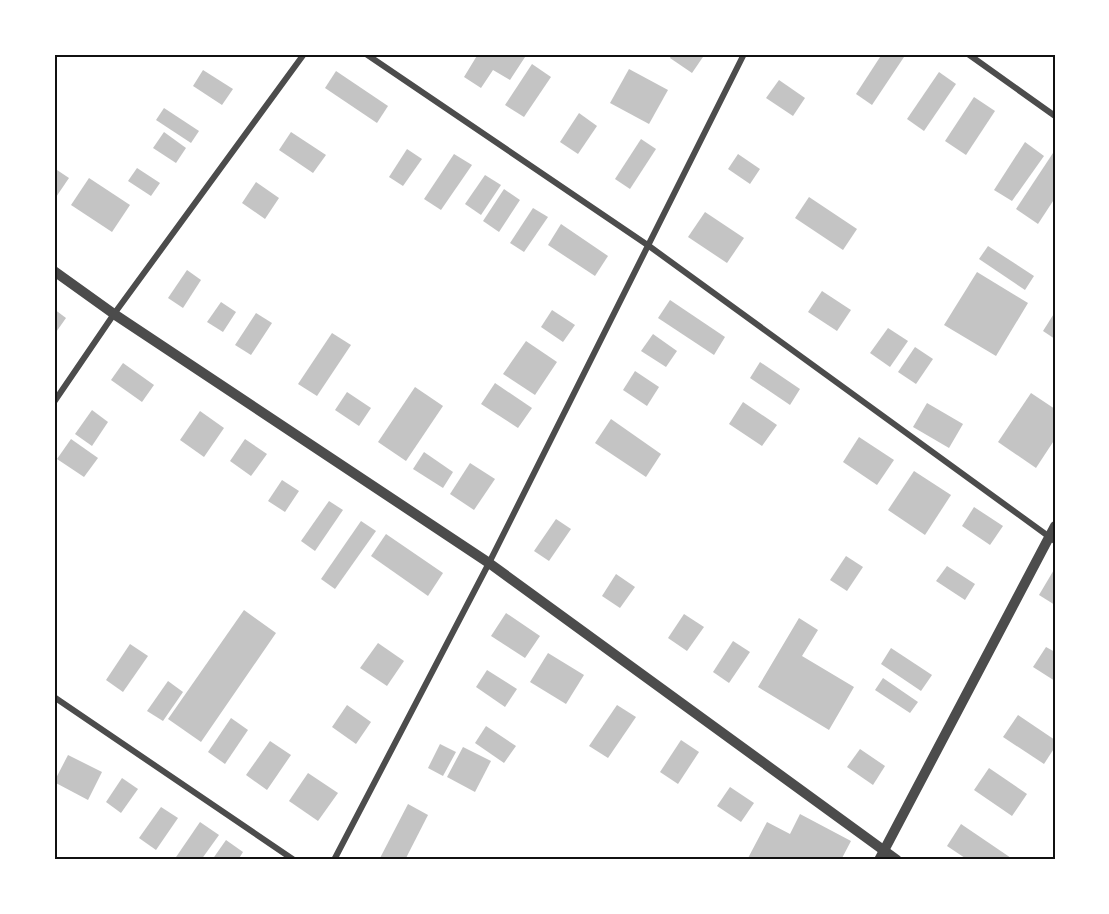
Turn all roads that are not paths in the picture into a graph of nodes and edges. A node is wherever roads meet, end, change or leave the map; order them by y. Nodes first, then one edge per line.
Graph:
1 (304, 54) edge
2 (366, 54) edge
3 (744, 54) edge
4 (968, 54) edge
5 (1055, 116) edge
6 (649, 246) junction
7 (54, 271) edge
8 (114, 314) junction
9 (54, 402) edge
10 (1055, 526) edge
11 (1052, 539) edge
12 (489, 563) junction
13 (54, 697) edge
14 (881, 855) edge
15 (294, 860) edge
16 (334, 860) edge
17 (897, 860) edge

1 - 8 street
2 - 6 street
3 - 6 street
4 - 5 street
6 - 11 street
6 - 12 street
7 - 8 street
8 - 9 street
8 - 12 street
10 - 11 street
11 - 14 street
12 - 14 street
12 - 16 street
13 - 15 street
14 - 17 street

